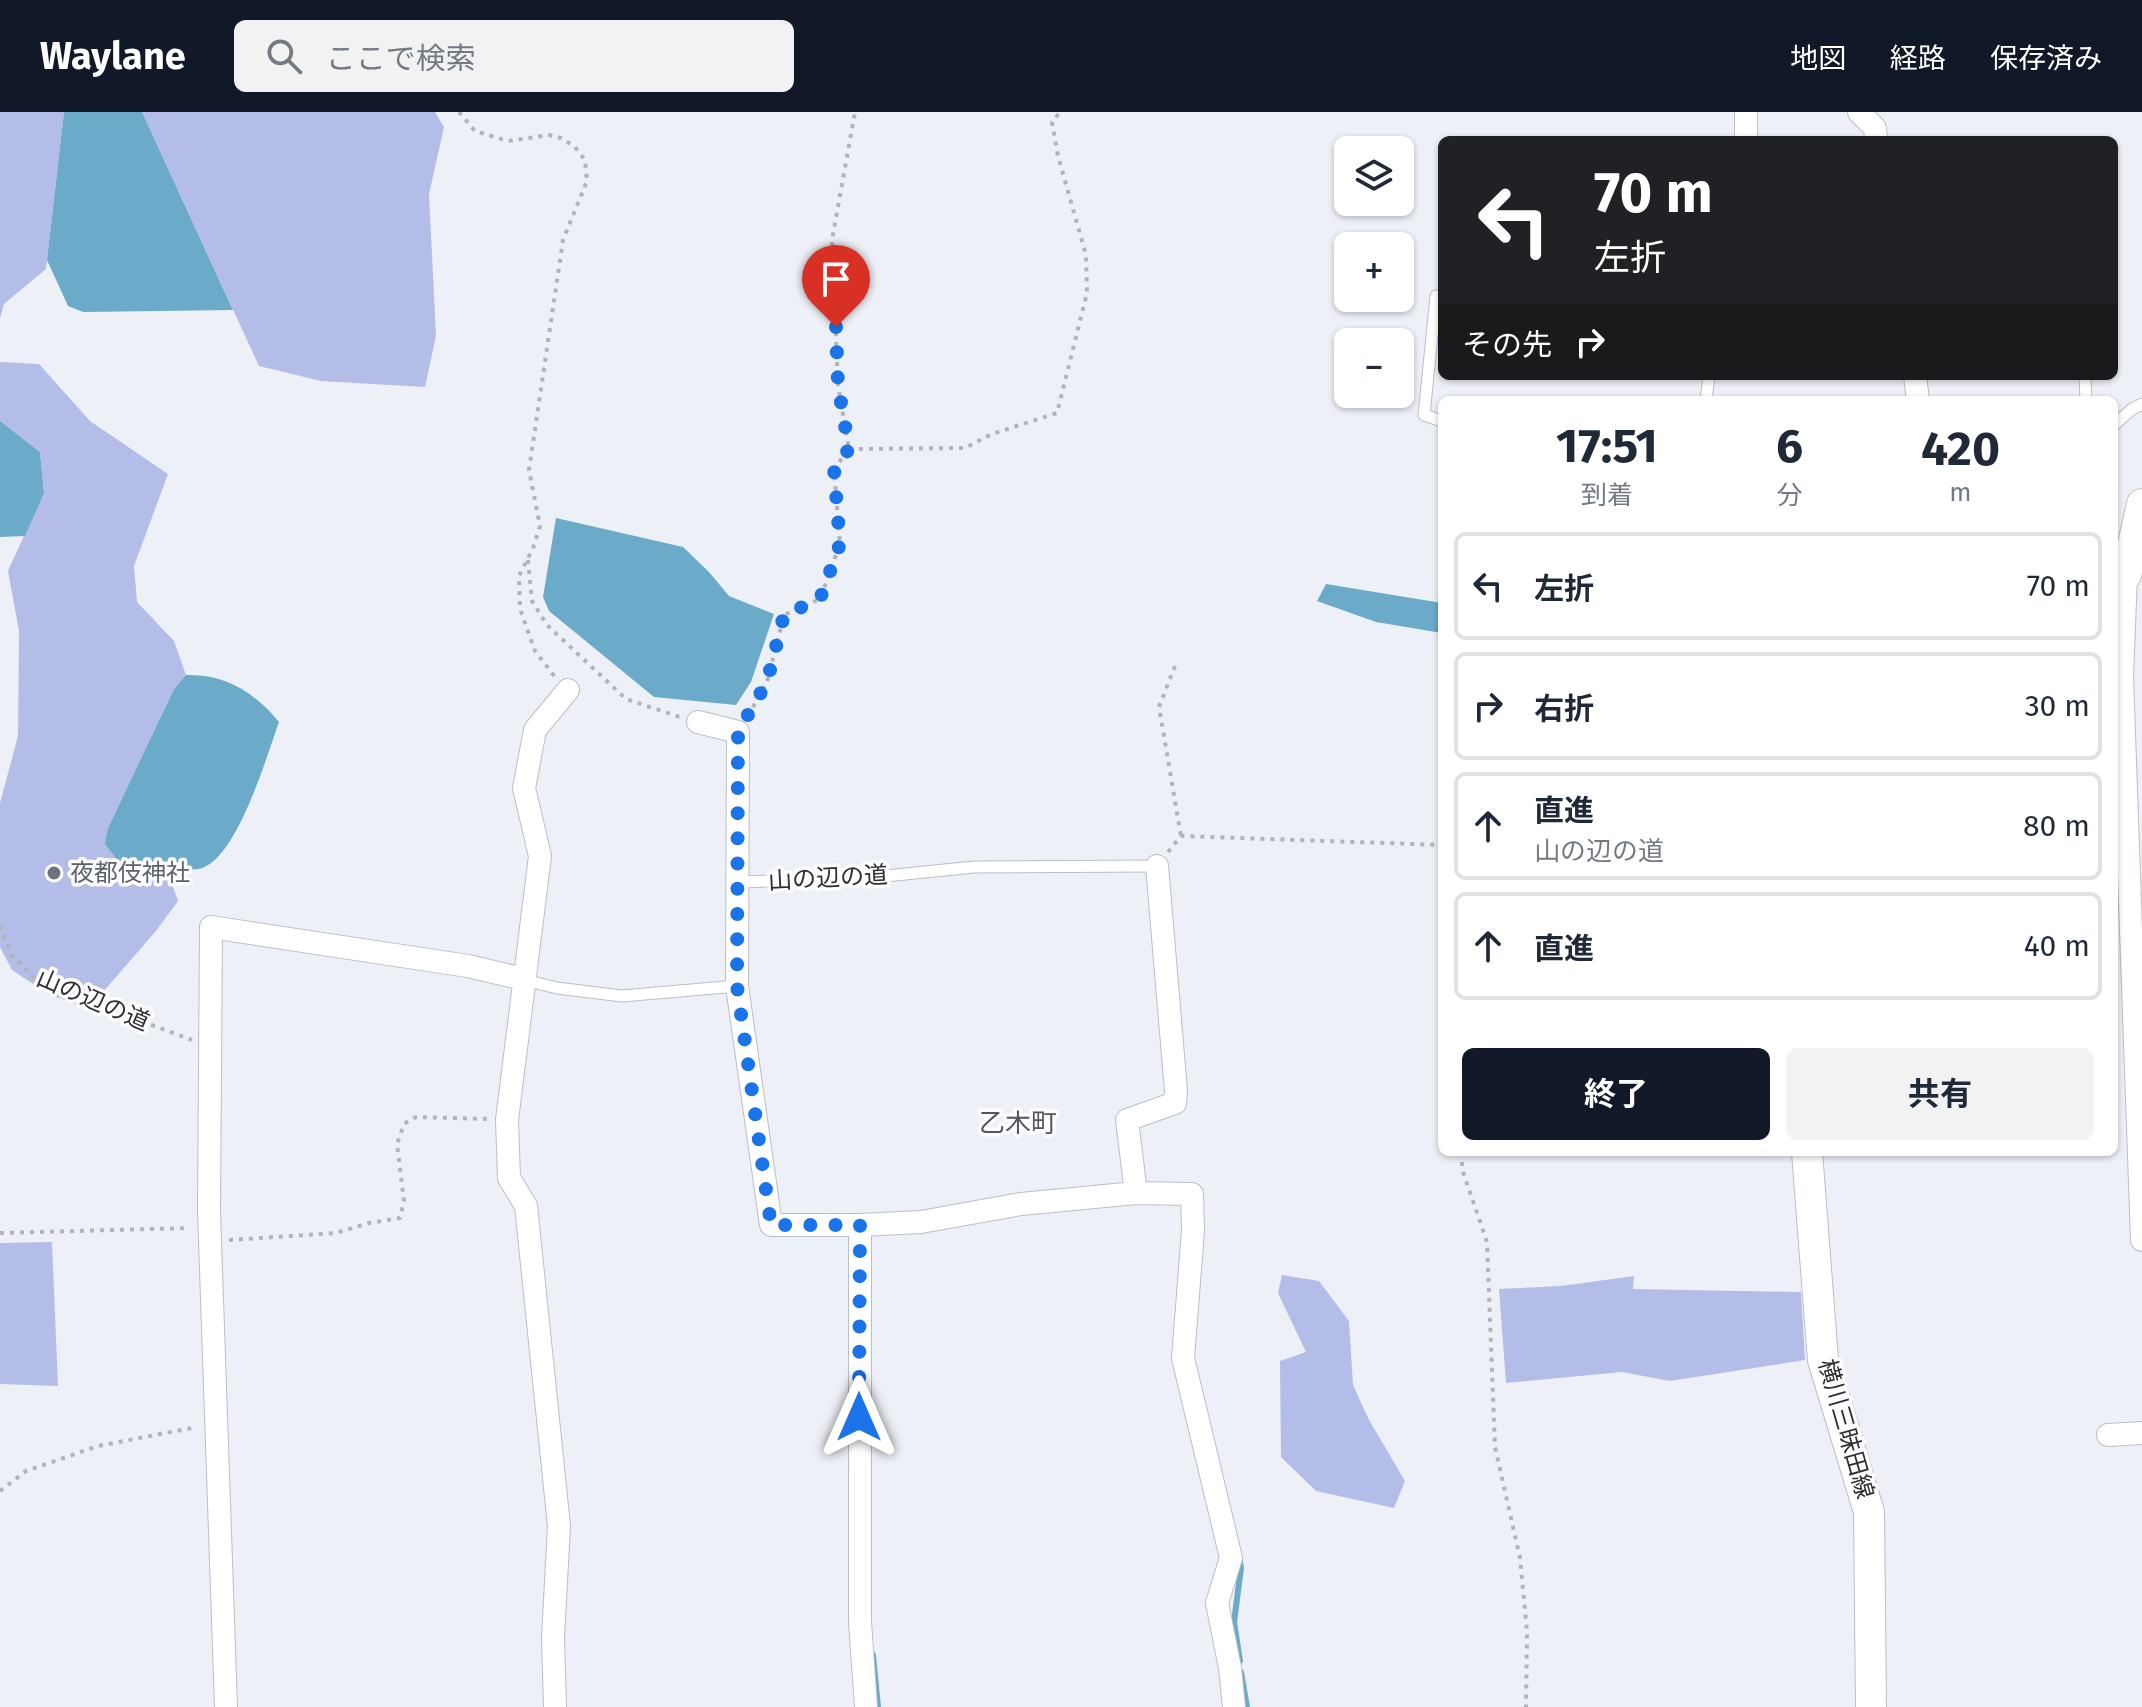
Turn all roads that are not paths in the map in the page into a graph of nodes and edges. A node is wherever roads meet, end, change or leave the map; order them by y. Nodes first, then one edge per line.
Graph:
1 (1746, 112) edge
2 (1859, 112) edge
3 (1746, 136) edge
4 (1876, 136) edge
5 (1436, 296) dead end
6 (2142, 404) edge
7 (1438, 420) edge
8 (2118, 421) edge
9 (2142, 504) edge
10 (2120, 576) edge
11 (568, 690) road end
12 (698, 722) road end
13 (2135, 798) edge
14 (1157, 866) joint
15 (738, 882) junction
16 (523, 979) junction
17 (737, 986) junction
18 (1807, 1156) edge
19 (1136, 1193) junction
20 (860, 1225) junction
21 (2142, 1240) edge
22 (2142, 1433) edge
23 (2108, 1435) dead end
24 (226, 1707) edge
25 (555, 1707) edge
26 (866, 1707) edge
27 (1234, 1707) edge
28 (1871, 1707) edge

1 - 3 street
2 - 4 street
5 - 7 lane
6 - 8 lane
9 - 10 main road
10 - 13 street
11 - 16 street
12 - 15 street
13 - 21 street
14 - 15 lane, 山の辺の道
14 - 19 street
15 - 17 street, 山の辺の道
16 - 17 lane
16 - 24 street
16 - 25 street
17 - 20 street, 山の辺の道
18 - 28 main road, 横川三昧田線
19 - 20 street
19 - 27 street
20 - 26 street
22 - 23 street

